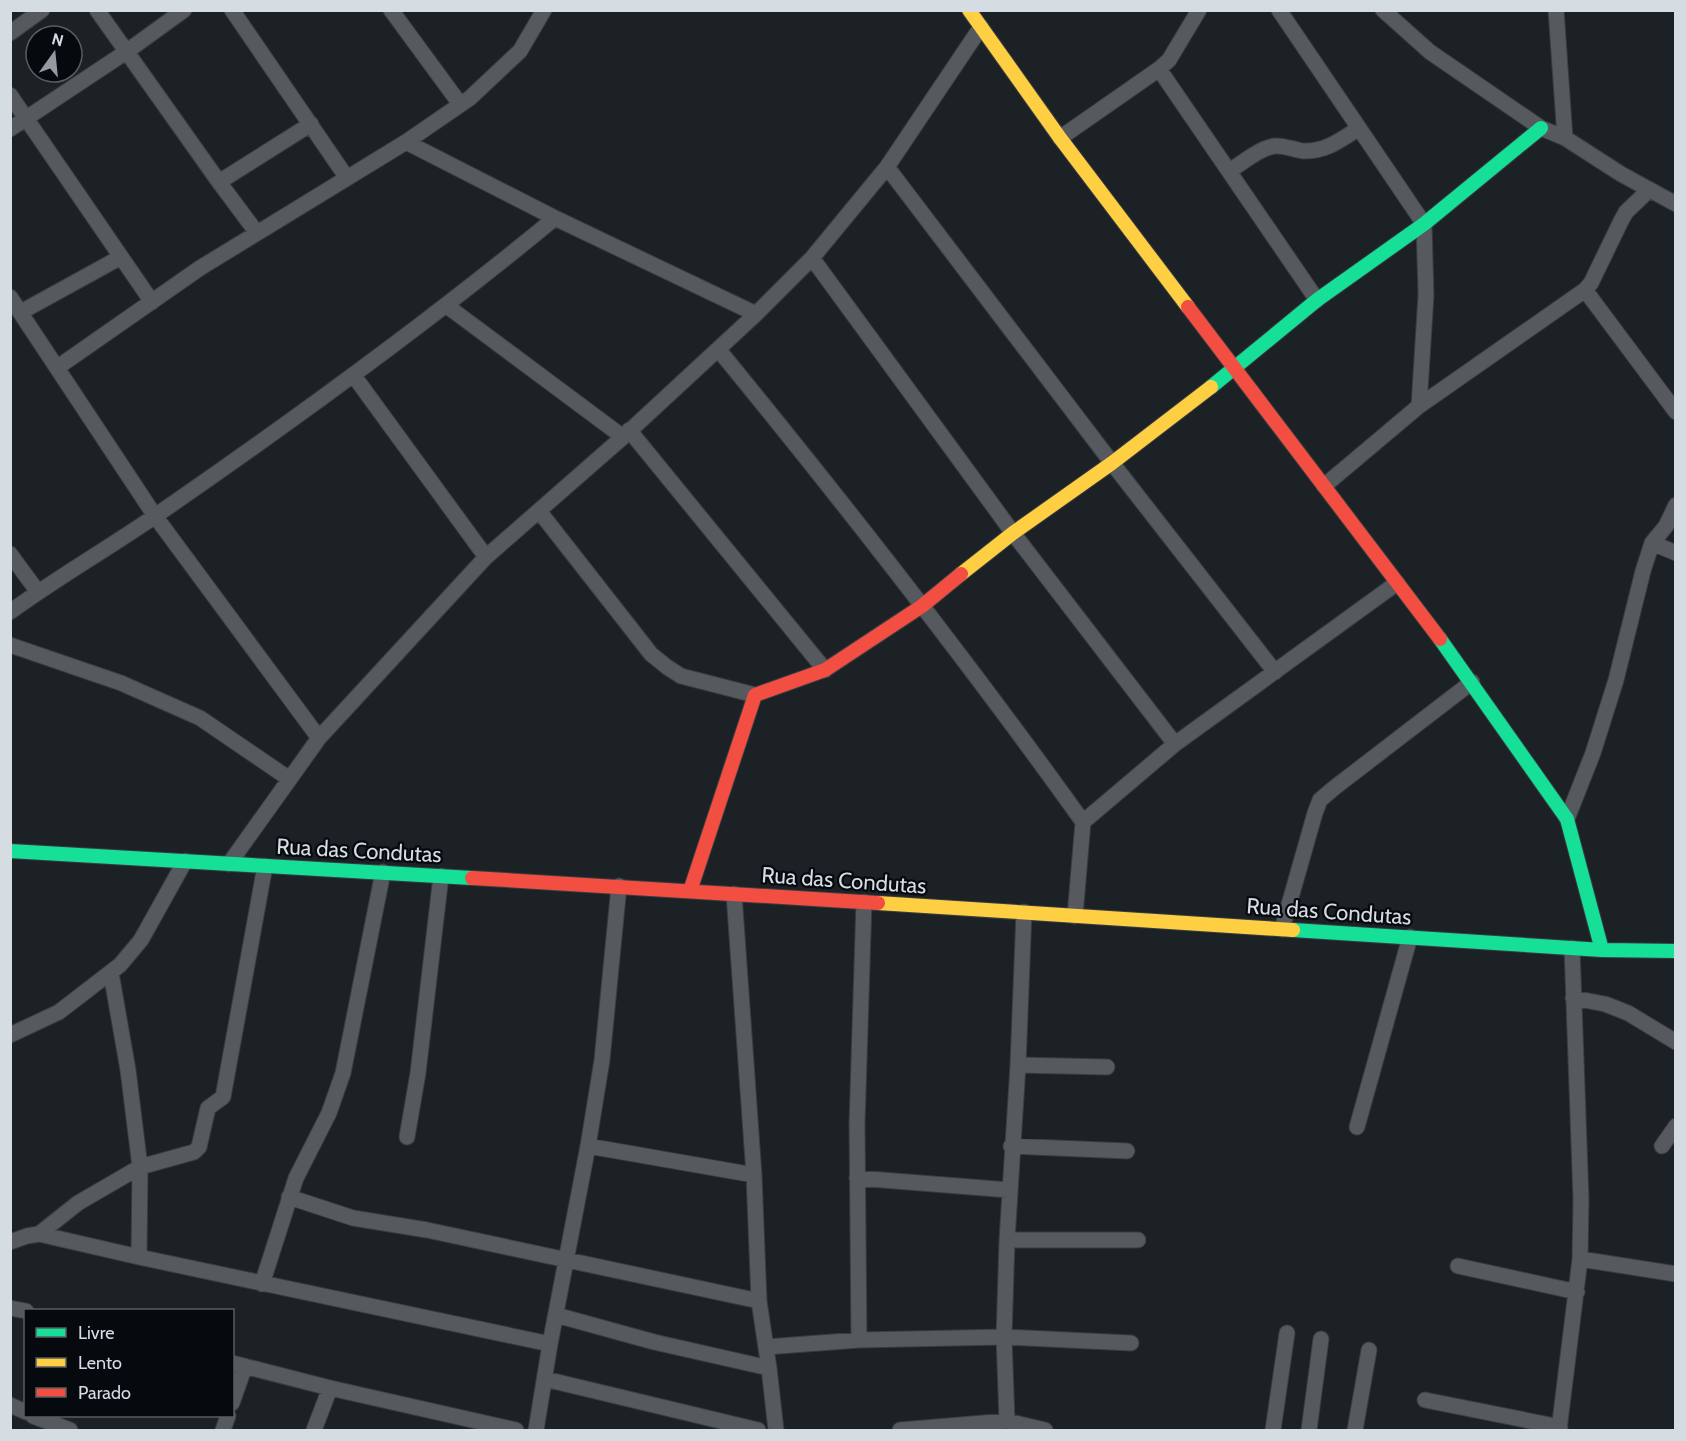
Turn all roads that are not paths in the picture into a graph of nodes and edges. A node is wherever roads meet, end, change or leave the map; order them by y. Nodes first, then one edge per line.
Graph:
1 (42, 10) edge
2 (97, 10) edge
3 (184, 10) edge
4 (232, 10) edge
5 (391, 10) edge
6 (969, 10) edge
7 (1199, 10) edge
8 (1279, 10) edge
9 (1383, 10) edge
10 (1556, 10) edge
11 (536, 14) edge
12 (981, 27) junction
13 (10, 33) edge
14 (126, 52) junction
15 (1159, 69) junction
16 (10, 95) edge
17 (460, 104) junction
18 (27, 118) junction
19 (311, 124) junction
20 (1359, 128) junction
21 (1541, 128) junction
22 (10, 129) edge
23 (1060, 138) junction
24 (1565, 138) junction
25 (406, 142) junction
26 (887, 167) junction
27 (1229, 171) junction
28 (347, 178) junction
29 (219, 183) junction
30 (1648, 191) junction
31 (1676, 204) edge
32 (555, 218) junction
33 (1424, 224) junction
34 (257, 233) junction
35 (121, 257) junction
36 (812, 258) junction
37 (1585, 290) junction
38 (10, 297) edge
39 (1317, 300) junction
40 (152, 302) junction
41 (447, 306) junction
42 (21, 312) junction
43 (756, 314) junction
44 (718, 349) junction
45 (58, 367) junction
46 (1234, 368) junction
47 (354, 376) junction
48 (1419, 406) junction
49 (1676, 412) edge
50 (626, 433) junction
51 (1112, 463) junction
52 (1324, 486) junction
53 (1676, 505) edge
54 (538, 511) junction
55 (155, 516) junction
56 (1013, 533) junction
57 (1652, 543) junction
58 (1676, 553) edge
59 (10, 554) edge
60 (486, 557) junction
61 (1397, 584) junction
62 (38, 592) junction
63 (922, 606) junction
64 (10, 612) edge
65 (10, 645) edge
66 (825, 670) junction
67 (1275, 672) junction
68 (1472, 682) junction
69 (755, 695) junction
70 (319, 738) junction
71 (1175, 744) junction
72 (288, 778) junction
73 (1567, 819) junction
74 (1083, 822) junction
75 (10, 851) edge
76 (185, 861) junction
77 (229, 864) junction
78 (265, 866) junction
79 (383, 872) junction
80 (441, 876) junction
81 (619, 886) junction
82 (690, 891) junction
83 (734, 894) junction
84 (864, 902) junction
85 (1024, 912) junction
86 (1075, 916) junction
87 (1282, 929) junction
88 (1410, 937) junction
89 (1572, 948) junction
90 (1602, 950) junction
91 (1676, 951) edge
92 (111, 973) junction
93 (1573, 998) junction
94 (10, 1035) edge
95 (1676, 1042) edge
96 (1018, 1065) junction
97 (1107, 1067) dead end
98 (1676, 1126) edge
99 (1357, 1127) dead end
100 (407, 1137) dead end
101 (588, 1146) junction
102 (1011, 1146) junction
103 (1662, 1146) dead end
104 (1127, 1151) dead end
105 (140, 1167) junction
106 (754, 1175) junction
107 (856, 1178) junction
108 (1009, 1190) junction
109 (289, 1197) junction
110 (39, 1234) junction
111 (1006, 1240) junction
112 (1138, 1240) dead end
113 (10, 1242) edge
114 (139, 1257) junction
115 (1580, 1259) junction
116 (567, 1261) junction
117 (1458, 1266) dead end
118 (1676, 1274) edge
119 (262, 1284) junction
120 (1577, 1292) junction
121 (759, 1301) junction
122 (556, 1315) junction
123 (1287, 1333) dead end
124 (1004, 1337) junction
125 (1322, 1339) dead end
126 (859, 1340) junction
127 (1131, 1343) dead end
128 (550, 1344) junction
129 (766, 1347) junction
130 (1370, 1350) dead end
131 (239, 1365) edge
132 (769, 1368) junction
133 (545, 1379) junction
134 (330, 1388) junction
135 (234, 1391) edge
136 (1425, 1400) dead end
137 (35, 1417) edge
138 (1007, 1421) junction
139 (1559, 1429) edge
140 (1040, 1430) edge
141 (70, 1431) edge
142 (314, 1431) edge
143 (516, 1431) edge
144 (536, 1431) edge
145 (758, 1431) edge
146 (776, 1431) edge
147 (900, 1431) edge
148 (1273, 1431) edge
149 (1309, 1431) edge
150 (1355, 1431) edge

1 - 13 street
2 - 14 street
3 - 14 street
4 - 19 street
5 - 17 street
6 - 12 street
7 - 15 street
8 - 20 street
9 - 21 street
10 - 24 street
11 - 17 street
12 - 23 street
12 - 26 street
14 - 18 street
14 - 29 street
15 - 23 street
15 - 27 street
16 - 18 street
17 - 25 street
18 - 22 street
18 - 35 street
19 - 28 street
19 - 29 street
20 - 27 street
20 - 33 street
21 - 24 street
21 - 33 street
23 - 46 street
24 - 30 street
25 - 28 street
25 - 32 street
26 - 36 street
26 - 51 street
27 - 39 street
28 - 34 street
29 - 34 street
30 - 31 street
30 - 37 street
32 - 41 street
32 - 43 street
33 - 39 street
33 - 48 street
34 - 40 street
35 - 40 street
35 - 42 street
36 - 43 street
36 - 56 street
37 - 48 street
37 - 49 street
38 - 42 street
39 - 46 street
40 - 45 street
41 - 47 street
41 - 50 street
42 - 45 street
43 - 44 street
44 - 50 street
44 - 63 street
45 - 55 street
46 - 51 street
46 - 52 street
47 - 55 street
47 - 60 street
48 - 52 street
50 - 54 street
50 - 66 street
51 - 56 street
51 - 67 street
52 - 61 street
53 - 57 street
54 - 60 street
54 - 69 street
55 - 62 street
55 - 70 street
56 - 63 street
56 - 71 street
57 - 58 street
57 - 73 street
59 - 62 street
60 - 70 street
61 - 67 street
61 - 68 street
62 - 64 street
63 - 66 street
63 - 74 street
65 - 72 street
66 - 69 street
67 - 71 street
68 - 73 street
68 - 87 street
69 - 82 street
70 - 72 street
71 - 74 street
72 - 77 street
73 - 90 street
74 - 86 street
75 - 76 street, Rua das Condutas
76 - 77 street, Rua das Condutas
76 - 92 street
77 - 78 street, Rua das Condutas
78 - 79 street, Rua das Condutas
78 - 105 street
79 - 80 street, Rua das Condutas
79 - 109 street
80 - 81 street, Rua das Condutas
80 - 100 street
81 - 82 street, Rua das Condutas
81 - 101 street
82 - 83 street, Rua das Condutas
83 - 84 street, Rua das Condutas
83 - 106 street
84 - 85 street, Rua das Condutas
84 - 107 street
85 - 86 street, Rua das Condutas
85 - 96 street
86 - 87 street, Rua das Condutas
87 - 88 street, Rua das Condutas
88 - 89 street, Rua das Condutas
88 - 99 street
89 - 90 street, Rua das Condutas
89 - 93 street
90 - 91 street, Rua das Condutas
92 - 94 street
92 - 105 street
93 - 95 street
93 - 115 street
96 - 97 street
96 - 102 street
98 - 103 street
101 - 106 street
101 - 116 street
102 - 104 street
102 - 108 street
105 - 110 street
105 - 114 street
106 - 121 street
107 - 108 street
107 - 126 street
108 - 111 street
109 - 116 street
109 - 119 street
110 - 113 street
110 - 114 street
111 - 112 street
111 - 124 street
114 - 119 street
115 - 118 street
115 - 120 street
116 - 121 street
116 - 122 street
117 - 120 street
119 - 128 street
120 - 139 street
121 - 129 street
122 - 128 street
122 - 132 street
123 - 148 street
124 - 126 street
124 - 127 street
124 - 138 street
125 - 149 street
126 - 129 street
128 - 133 street
129 - 132 street
130 - 150 street
131 - 134 street
131 - 135 street
132 - 146 street
133 - 144 street
133 - 145 street
134 - 142 street
134 - 143 street
136 - 139 street
137 - 141 street
138 - 140 street
138 - 147 street

